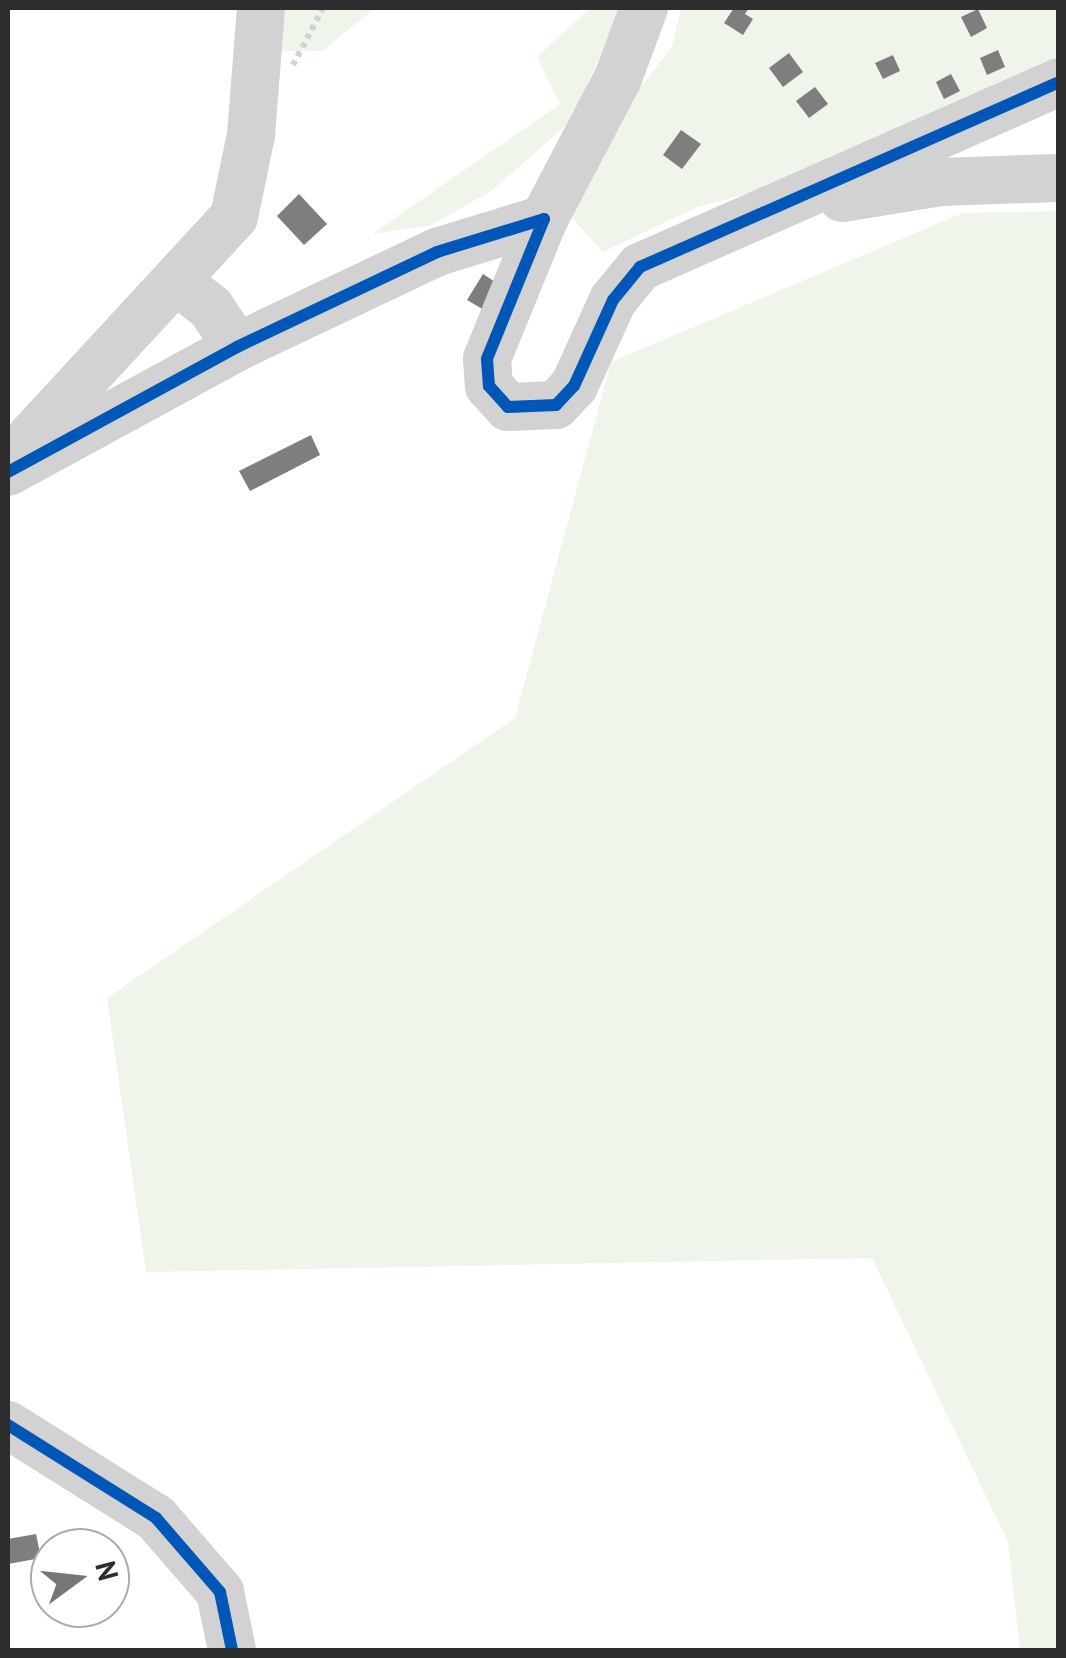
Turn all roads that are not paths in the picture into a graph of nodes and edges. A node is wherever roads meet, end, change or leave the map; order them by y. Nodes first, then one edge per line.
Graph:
1 (260, 8) edge
2 (644, 8) edge
3 (1058, 83) edge
4 (1058, 178) edge
5 (764, 211) junction
6 (544, 219) junction
7 (178, 282) junction
8 (237, 346) junction
9 (8, 462) edge
10 (8, 472) edge
11 (8, 1426) edge
12 (232, 1650) edge

1 - 7 street
2 - 6 street
3 - 5 street
4 - 5 street
5 - 6 street
6 - 8 street
7 - 8 street
7 - 9 street
8 - 10 street
11 - 12 street

